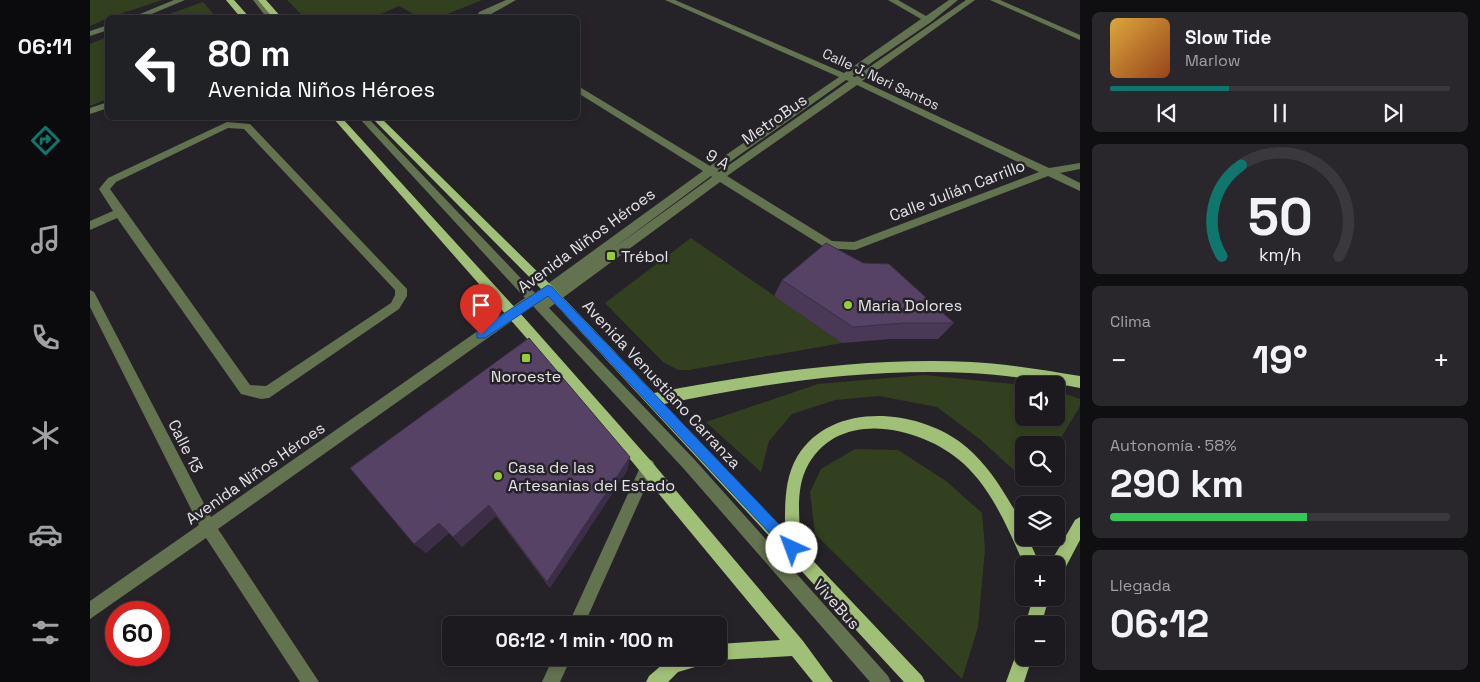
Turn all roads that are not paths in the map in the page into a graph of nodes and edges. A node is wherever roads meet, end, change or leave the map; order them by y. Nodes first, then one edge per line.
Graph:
1 (180, 0) edge
2 (230, 0) edge
3 (257, 0) edge
4 (262, 0) edge
5 (512, 0) edge
6 (669, 0) edge
7 (892, 0) edge
8 (954, 0) edge
9 (971, 0) edge
10 (994, 0) edge
11 (142, 15) edge
12 (243, 15) edge
13 (270, 15) edge
14 (275, 15) edge
15 (482, 15) edge
16 (928, 20) junction
17 (105, 28) edge
18 (90, 34) edge
19 (1080, 38) edge
20 (844, 76) junction
21 (856, 81) junction
22 (580, 90) edge
23 (105, 106) edge
24 (90, 111) edge
25 (339, 120) edge
26 (365, 120) edge
27 (378, 120) edge
28 (1080, 166) edge
29 (710, 171) junction
30 (1048, 172) junction
31 (719, 177) junction
32 (1080, 187) edge
33 (119, 212) junction
34 (90, 226) edge
35 (846, 247) joint
36 (552, 293) junction
37 (90, 295) edge
38 (537, 304) junction
39 (513, 312) junction
40 (1080, 382) edge
41 (652, 400) junction
42 (648, 466) junction
43 (1080, 525) edge
44 (208, 527) junction
45 (792, 548) junction
46 (1027, 556) edge
47 (1063, 556) edge
48 (90, 610) edge
49 (580, 616) edge
50 (796, 647) junction
51 (727, 651) edge
52 (558, 666) edge
53 (673, 666) edge
54 (1020, 666) edge
55 (310, 682) edge
56 (551, 682) edge
57 (655, 682) edge
58 (824, 682) edge
59 (882, 682) edge
60 (916, 682) edge
61 (1015, 682) edge

1 - 11 street
2 - 12 main road
3 - 13 street
4 - 14 main road
5 - 15 street
6 - 20 street, Calle J. Neri Santos
7 - 16 street
8 - 16 street, Avenida Niños Héroes
9 - 21 street, MetroBus
10 - 19 street
16 - 20 street, Avenida Niños Héroes
17 - 18 street
20 - 21 street, Calle J. Neri Santos
20 - 29 street, Avenida Niños Héroes
21 - 30 street, Calle J. Neri Santos
21 - 31 street, MetroBus
22 - 29 street, 9 A
23 - 24 street
25 - 39 main road
26 - 38 street
27 - 36 main road, Avenida Venustiano Carranza
28 - 30 street, Calle Julián Carrillo
29 - 31 street, 9 A
29 - 36 street, Avenida Niños Héroes
30 - 32 street, Calle J. Neri Santos
30 - 35 street, Calle Julián Carrillo
31 - 35 street, 9 A
31 - 36 street, MetroBus
33 - 33 street
33 - 34 street
36 - 38 street, Avenida Niños Héroes
36 - 41 main road, Avenida Venustiano Carranza
37 - 44 street, Calle 13
38 - 39 street, Avenida Niños Héroes
38 - 59 street, ViveBus
39 - 42 main road
39 - 44 street, Avenida Niños Héroes
40 - 41 main road
41 - 45 main road, Avenida Venustiano Carranza
42 - 49 street
42 - 50 main road
43 - 47 main road
44 - 48 street, Avenida Niños Héroes
44 - 55 street, Calle 13
45 - 46 main road
45 - 60 main road, Avenida Venustiano Carranza
50 - 51 main road
50 - 58 main road
52 - 56 street
53 - 57 main road
54 - 61 main road

